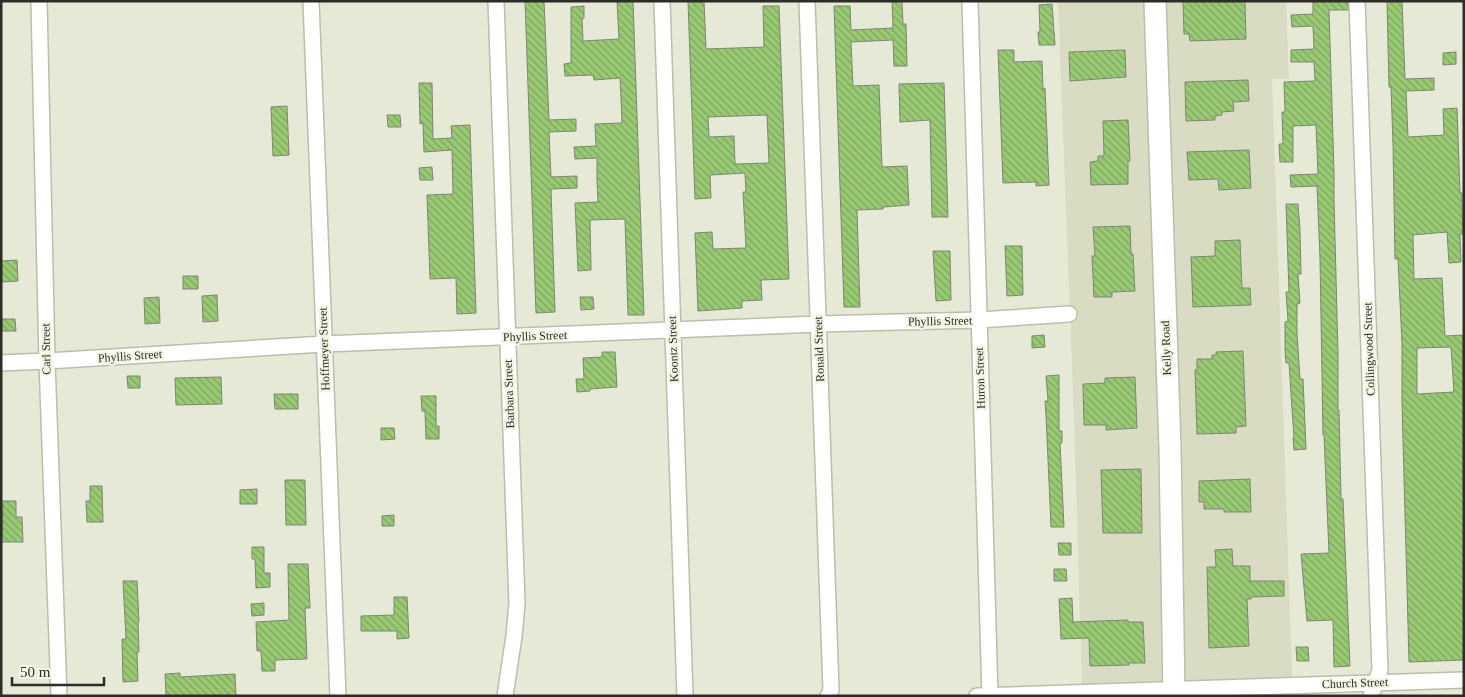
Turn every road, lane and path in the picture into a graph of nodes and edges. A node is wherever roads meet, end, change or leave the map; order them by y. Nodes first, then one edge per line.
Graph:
1 (39, 1) edge
2 (311, 1) edge
3 (496, 1) edge
4 (662, 1) edge
5 (807, 1) edge
6 (970, 1) edge
7 (1155, 1) edge
8 (1357, 1) edge
9 (1069, 314) dead end
10 (979, 320) junction
11 (818, 324) junction
12 (672, 331) junction
13 (507, 337) junction
14 (324, 344) junction
15 (47, 362) junction
16 (1, 363) edge
17 (1464, 680) edge
18 (1373, 689) edge
19 (1174, 692) edge
20 (59, 696) edge
21 (338, 696) edge
22 (505, 696) edge
23 (685, 696) edge
24 (828, 696) edge
25 (977, 696) edge
26 (990, 696) edge

1 - 15 street, Carl Street
2 - 14 street, Hoffmeyer Street
3 - 13 street, Barbara Street
4 - 12 street, Koontz Street
5 - 11 street, Ronald Street
6 - 10 street, Huron Street
7 - 19 street, Kelly Road
8 - 18 street, Collingwood Street
9 - 10 street, Phyllis Street
10 - 11 street, Phyllis Street
10 - 26 street, Huron Street
11 - 12 street, Phyllis Street
11 - 24 street, Ronald Street
12 - 13 street, Phyllis Street
12 - 23 street, Koontz Street
13 - 14 street, Phyllis Street
13 - 22 street, Barbara Street
14 - 15 street, Phyllis Street
14 - 21 street, Hoffmeyer Street
15 - 16 street, Phyllis Street
15 - 20 street, Carl Street
17 - 18 street, Church Street
18 - 19 street, Church Street
19 - 26 street, Church Street
25 - 26 street, Church Street

